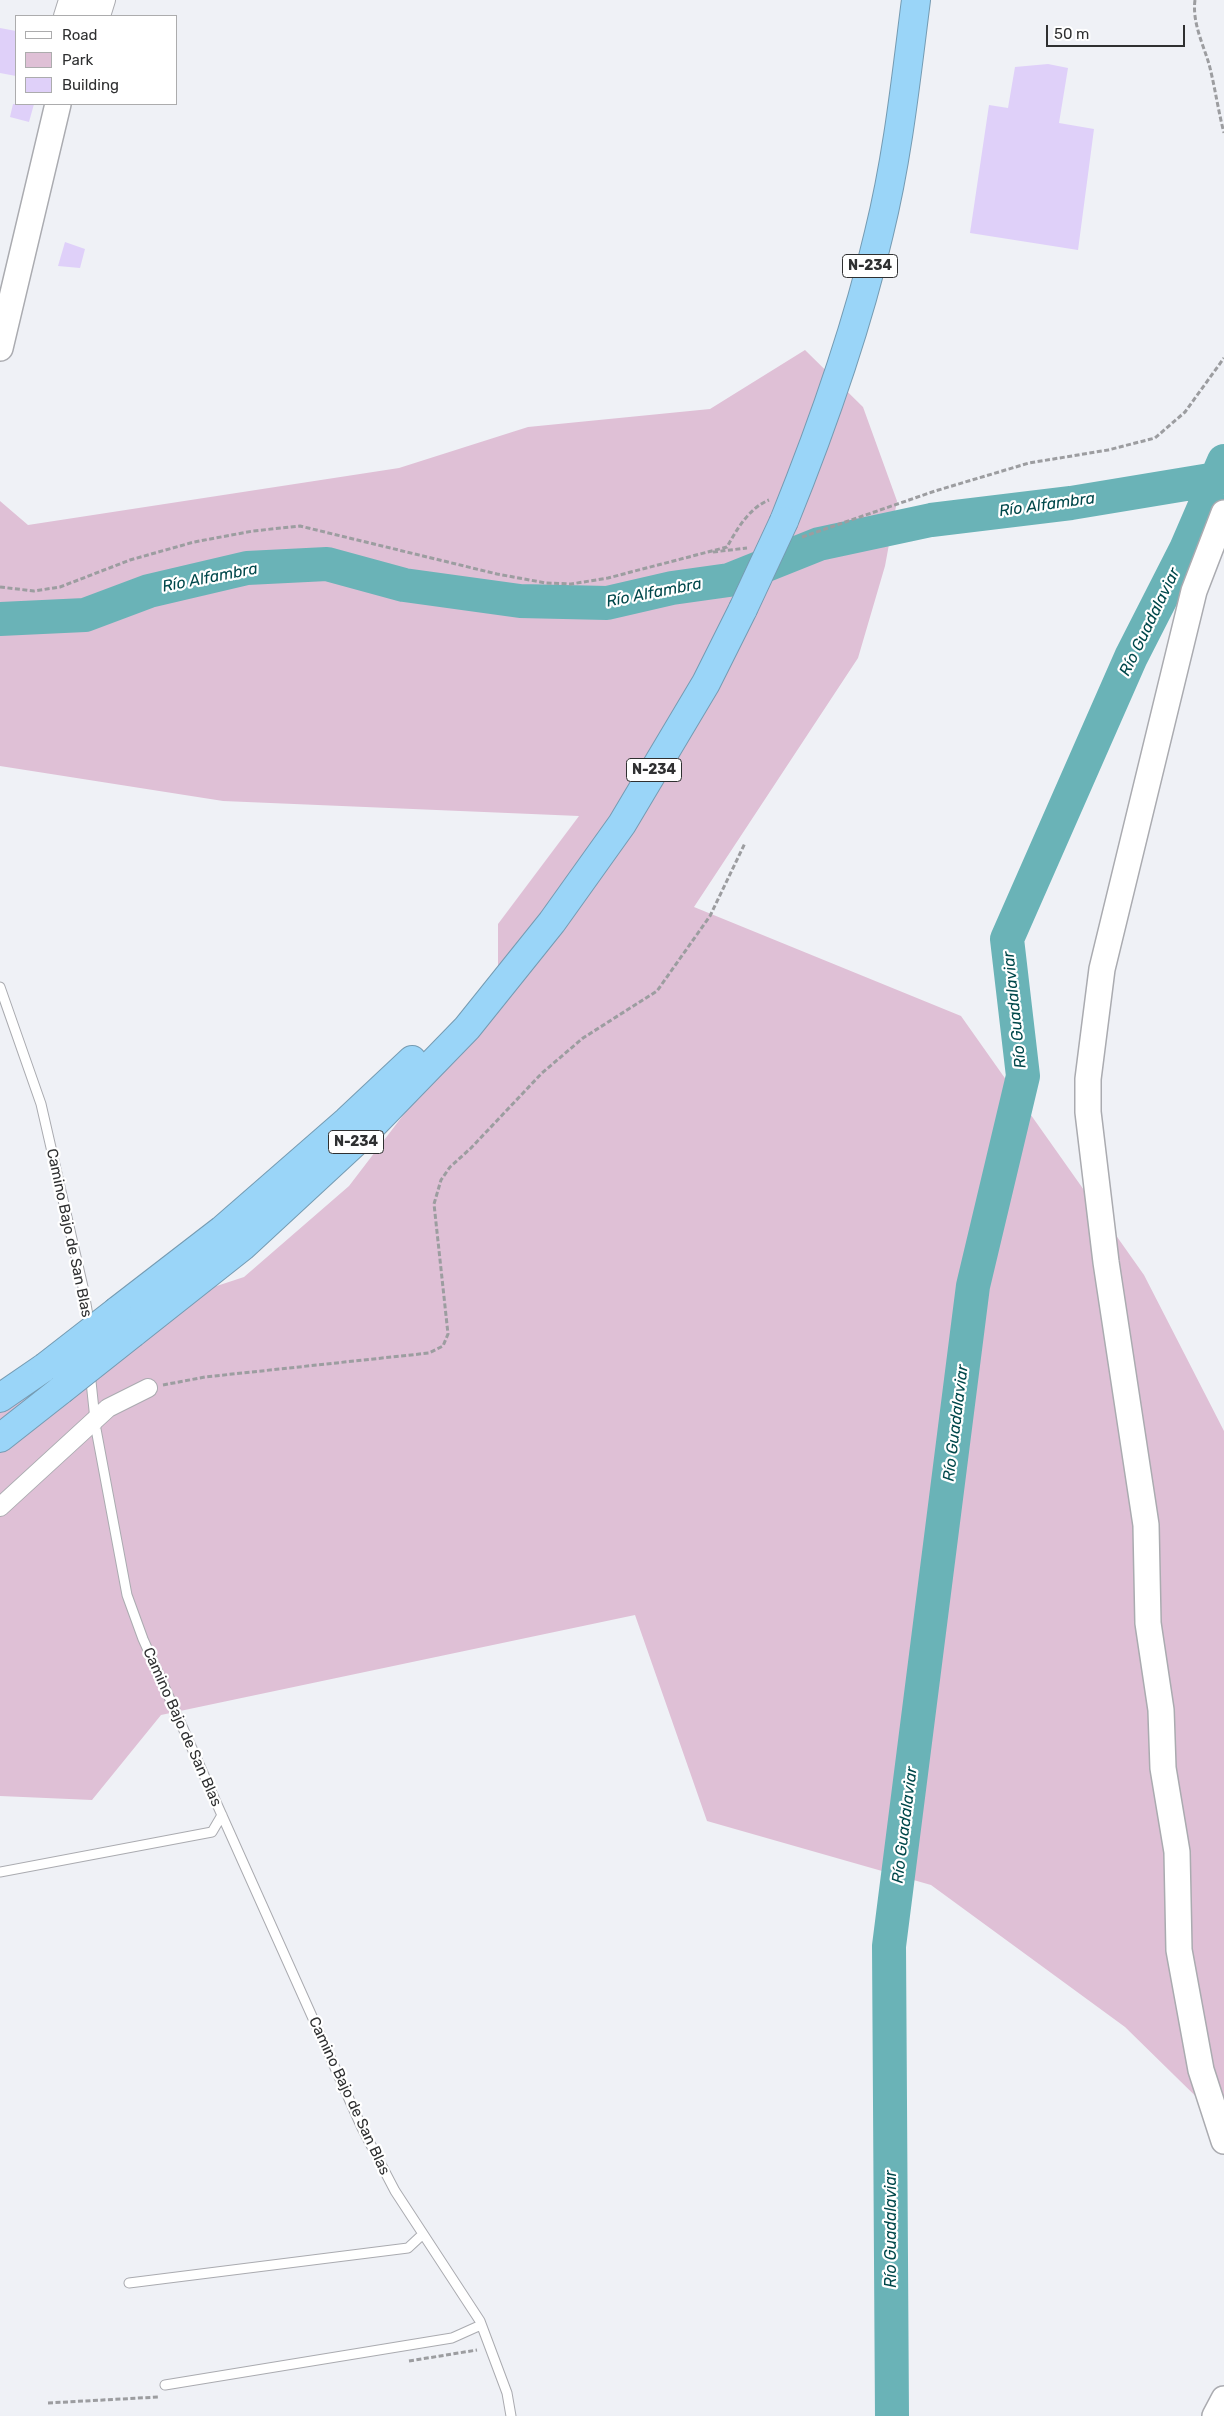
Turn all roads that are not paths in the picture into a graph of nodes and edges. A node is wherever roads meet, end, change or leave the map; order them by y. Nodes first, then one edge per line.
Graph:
1 (68, 0) edge
2 (85, 0) edge
3 (106, 0) edge
4 (916, 0) edge
5 (63, 15) edge
6 (81, 15) edge
7 (101, 15) edge
8 (58, 105) edge
9 (0, 348) edge
10 (1224, 513) edge
11 (552, 922) junction
12 (0, 987) edge
13 (148, 1388) road end
14 (0, 1398) edge
15 (94, 1419) junction
16 (0, 1438) edge
17 (0, 1507) edge
18 (222, 1815) junction
19 (0, 1872) edge
20 (1224, 2141) edge
21 (423, 2234) junction
22 (129, 2283) dead end
23 (481, 2325) junction
24 (165, 2386) dead end
25 (1224, 2398) edge
26 (511, 2416) edge
27 (1215, 2416) edge

1 - 5 street
2 - 6 street
3 - 7 street
4 - 11 highway, N-234, bridge
8 - 9 street
10 - 20 street
11 - 14 highway, N-234, bridge
11 - 16 highway, N-234, bridge
12 - 15 lane, Camino Bajo de San Blas
13 - 15 street
15 - 17 street
15 - 18 lane, Camino Bajo de San Blas
18 - 19 lane
18 - 21 lane, Camino Bajo de San Blas
21 - 22 lane
21 - 23 lane, Camino Bajo de San Blas
23 - 24 lane
23 - 26 lane, Camino Bajo de San Blas
25 - 27 street

